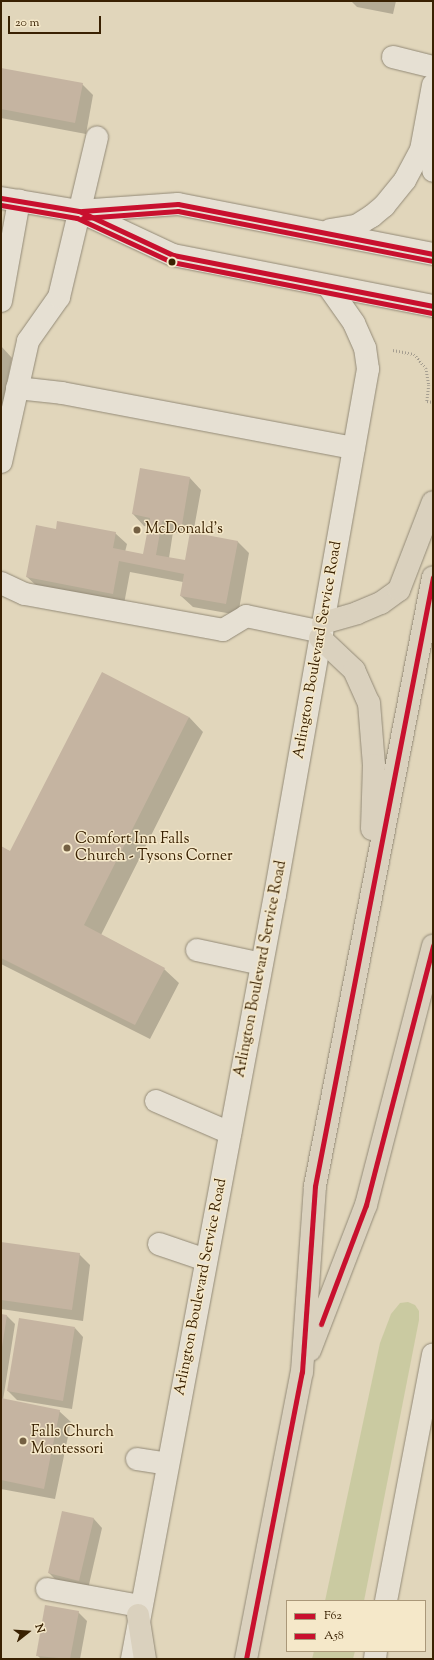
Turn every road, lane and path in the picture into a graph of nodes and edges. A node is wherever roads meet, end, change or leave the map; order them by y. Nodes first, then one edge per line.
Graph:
1 (393, 57) dead end
2 (433, 67) edge
3 (433, 84) edge
4 (433, 104) edge
5 (98, 137) dead end
6 (433, 171) edge
7 (10, 200) edge
8 (79, 211) junction
9 (318, 233) junction
10 (433, 254) edge
11 (328, 286) junction
12 (1, 301) edge
13 (433, 306) edge
14 (390, 350) dead end
15 (17, 388) junction
16 (433, 402) edge
17 (354, 448) junction
18 (1, 462) edge
19 (433, 502) edge
20 (433, 577) edge
21 (1, 582) edge
22 (322, 631) junction
23 (371, 892) junction
24 (433, 944) edge
25 (197, 950) dead end
26 (262, 964) junction
27 (156, 1101) dead end
28 (230, 1133) junction
29 (159, 1244) dead end
30 (206, 1260) junction
31 (433, 1354) edge
32 (302, 1372) junction
33 (137, 1459) dead end
34 (167, 1464) junction
35 (47, 1589) dead end
36 (386, 1600) edge
37 (139, 1611) junction
38 (132, 1659) edge
39 (145, 1659) edge
40 (246, 1659) edge

1 - 2 street
3 - 9 street
4 - 6 street
5 - 8 street
7 - 8 street
7 - 12 street
8 - 9 street
8 - 11 street
8 - 15 street
9 - 10 street
11 - 13 street
11 - 17 street, Arlington Boulevard Service Road
14 - 16 path
15 - 17 street
15 - 18 street
17 - 22 street, Arlington Boulevard Service Road
19 - 22 highway
20 - 23 highway
21 - 22 street
22 - 23 highway
22 - 26 street, Arlington Boulevard Service Road
23 - 32 highway
24 - 32 highway
25 - 26 street
26 - 28 street, Arlington Boulevard Service Road
27 - 28 street
28 - 30 street, Arlington Boulevard Service Road
29 - 30 street
30 - 34 street, Arlington Boulevard Service Road
31 - 36 street
32 - 40 highway
33 - 34 street
34 - 37 street, Arlington Boulevard Service Road
35 - 37 street
37 - 38 street, Arlington Boulevard Service Road
37 - 39 highway

